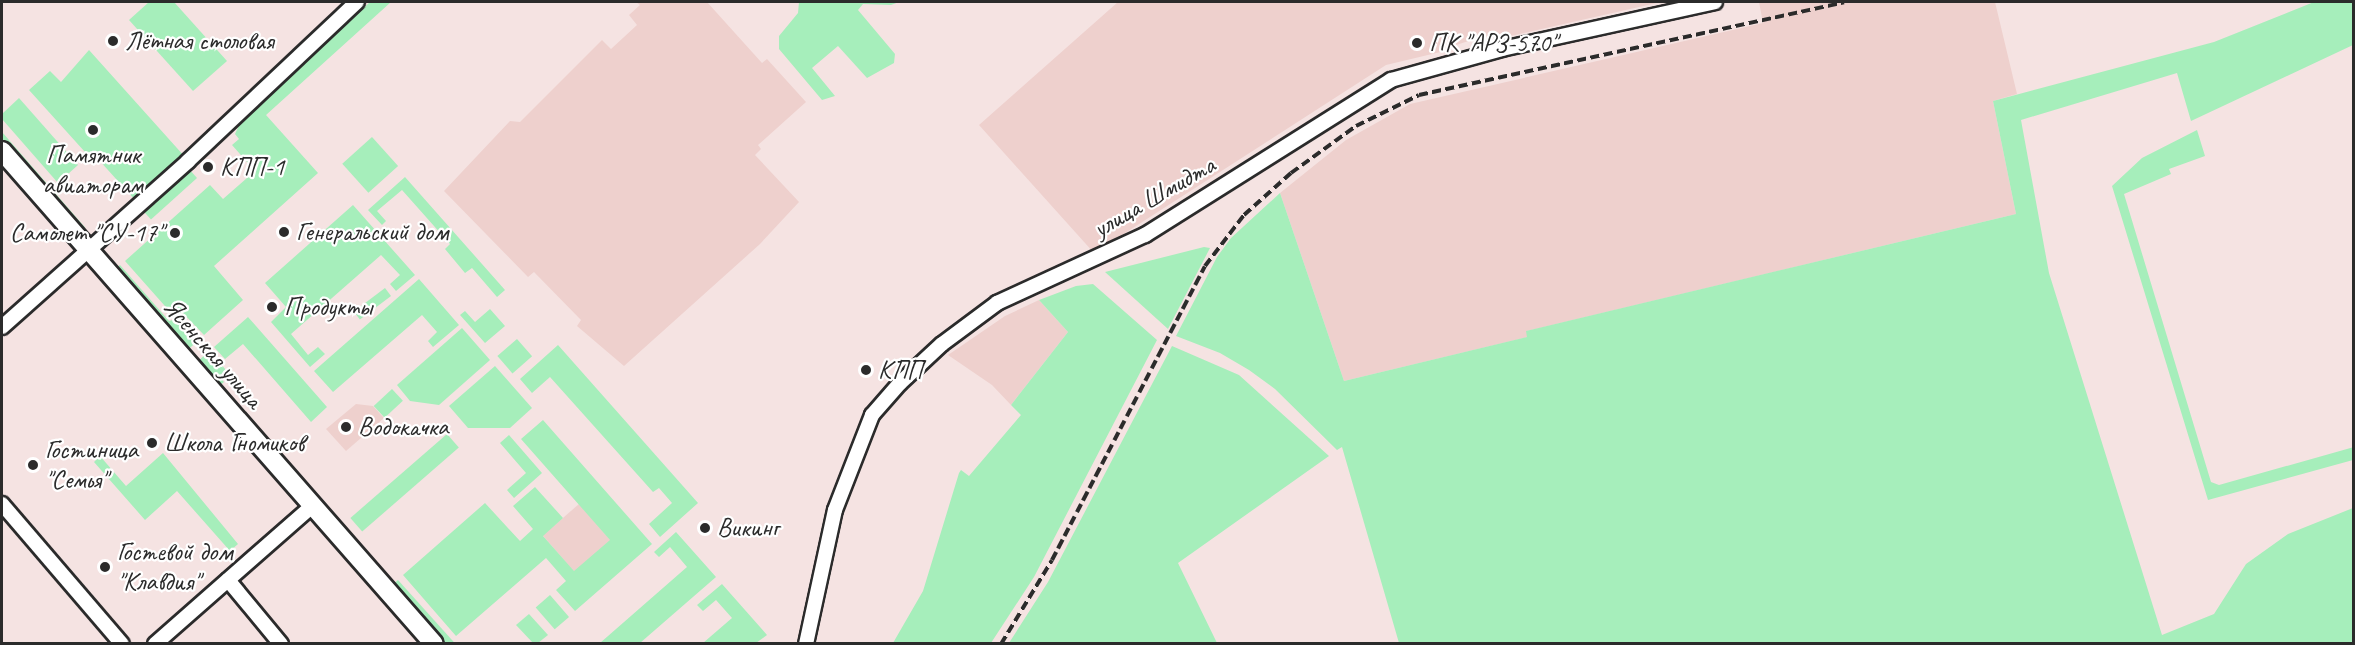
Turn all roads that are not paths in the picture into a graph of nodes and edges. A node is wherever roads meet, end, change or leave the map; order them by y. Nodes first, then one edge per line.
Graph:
1 (357, 2) edge
2 (1715, 2) edge
3 (2, 151) edge
4 (88, 250) junction
5 (2, 327) edge
6 (2, 504) edge
7 (313, 505) junction
8 (228, 580) junction
9 (122, 644) edge
10 (155, 644) edge
11 (281, 644) edge
12 (434, 644) edge
13 (806, 644) edge

1 - 4 street
2 - 13 street, улица Шмидта
3 - 4 street, Ясенская улица
4 - 5 street
4 - 7 street, Ясенская улица
6 - 9 street
7 - 8 street
7 - 12 street, Ясенская улица
8 - 10 street
8 - 11 street

